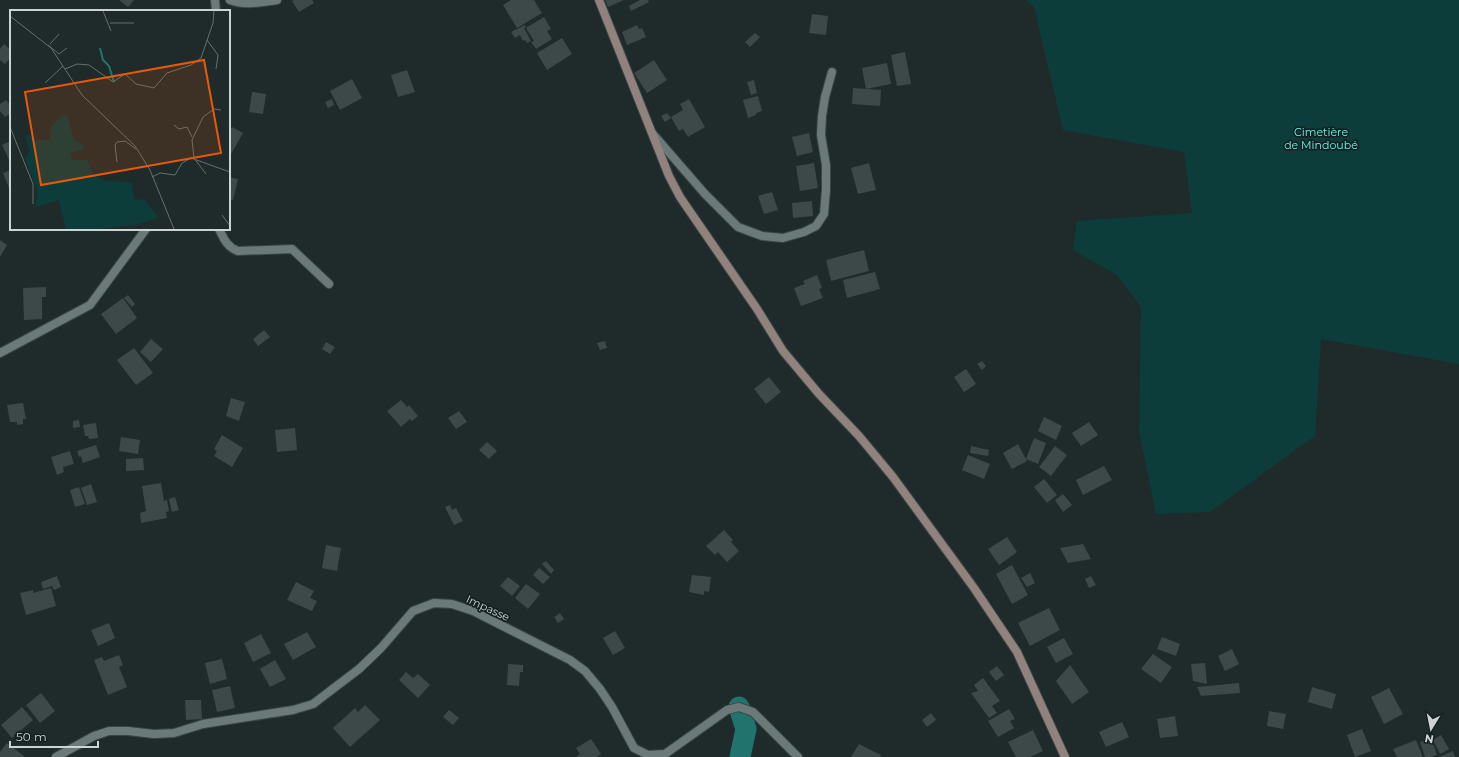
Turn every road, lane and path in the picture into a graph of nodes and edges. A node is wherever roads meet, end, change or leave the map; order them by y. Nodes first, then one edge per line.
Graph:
1 (215, 0) edge
2 (230, 0) edge
3 (277, 0) edge
4 (599, 0) edge
5 (216, 10) edge
6 (832, 72) dead end
7 (652, 133) junction
8 (145, 230) edge
9 (220, 230) edge
10 (329, 284) dead end
11 (0, 353) edge
12 (56, 757) edge
13 (798, 757) edge
14 (1065, 757) edge

1 - 5 street
2 - 3 street
4 - 7 street
6 - 7 street
7 - 14 street
8 - 11 street
9 - 10 street
12 - 13 street, Impasse

